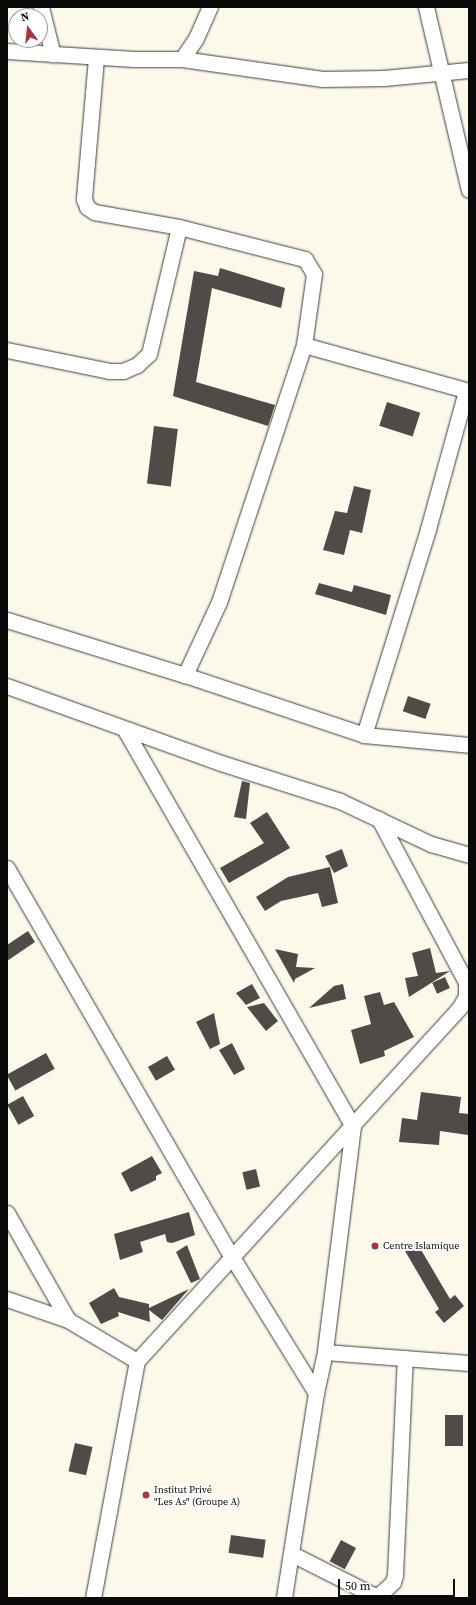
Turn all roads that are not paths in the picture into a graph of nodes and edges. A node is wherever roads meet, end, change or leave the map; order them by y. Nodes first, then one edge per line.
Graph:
1 (41, 7) edge
2 (210, 7) edge
3 (426, 7) edge
4 (7, 51) edge
5 (53, 55) junction
6 (96, 58) junction
7 (182, 58) junction
8 (469, 70) edge
9 (441, 73) junction
10 (469, 190) edge
11 (179, 227) junction
12 (304, 345) junction
13 (7, 350) edge
14 (468, 391) edge
15 (7, 620) edge
16 (186, 675) junction
17 (7, 686) edge
18 (125, 730) junction
19 (364, 736) junction
20 (469, 745) edge
21 (380, 819) junction
22 (469, 855) edge
23 (7, 868) edge
24 (353, 1126) junction
25 (7, 1213) edge
26 (232, 1257) junction
27 (7, 1299) edge
28 (68, 1320) junction
29 (326, 1352) junction
30 (405, 1358) junction
31 (137, 1361) junction
32 (469, 1363) edge
33 (316, 1393) junction
34 (292, 1554) junction
35 (378, 1597) edge
36 (93, 1598) edge
37 (284, 1598) edge

1 - 5 street
2 - 7 street
3 - 9 street
4 - 5 street
5 - 6 street
6 - 7 street
6 - 11 street
7 - 9 street
8 - 9 street
9 - 10 street
11 - 12 street
11 - 13 street
12 - 14 street
12 - 16 street
14 - 19 street
15 - 16 street
16 - 19 street
17 - 18 street
18 - 21 street
18 - 24 street
19 - 20 street
21 - 22 street
21 - 24 street
23 - 26 street
24 - 26 street
24 - 29 street
25 - 28 street
26 - 31 street
26 - 33 street
27 - 28 street
28 - 31 street
29 - 30 street
29 - 33 street
30 - 32 street
30 - 35 street
31 - 36 street
33 - 34 street
34 - 35 street
34 - 37 street

